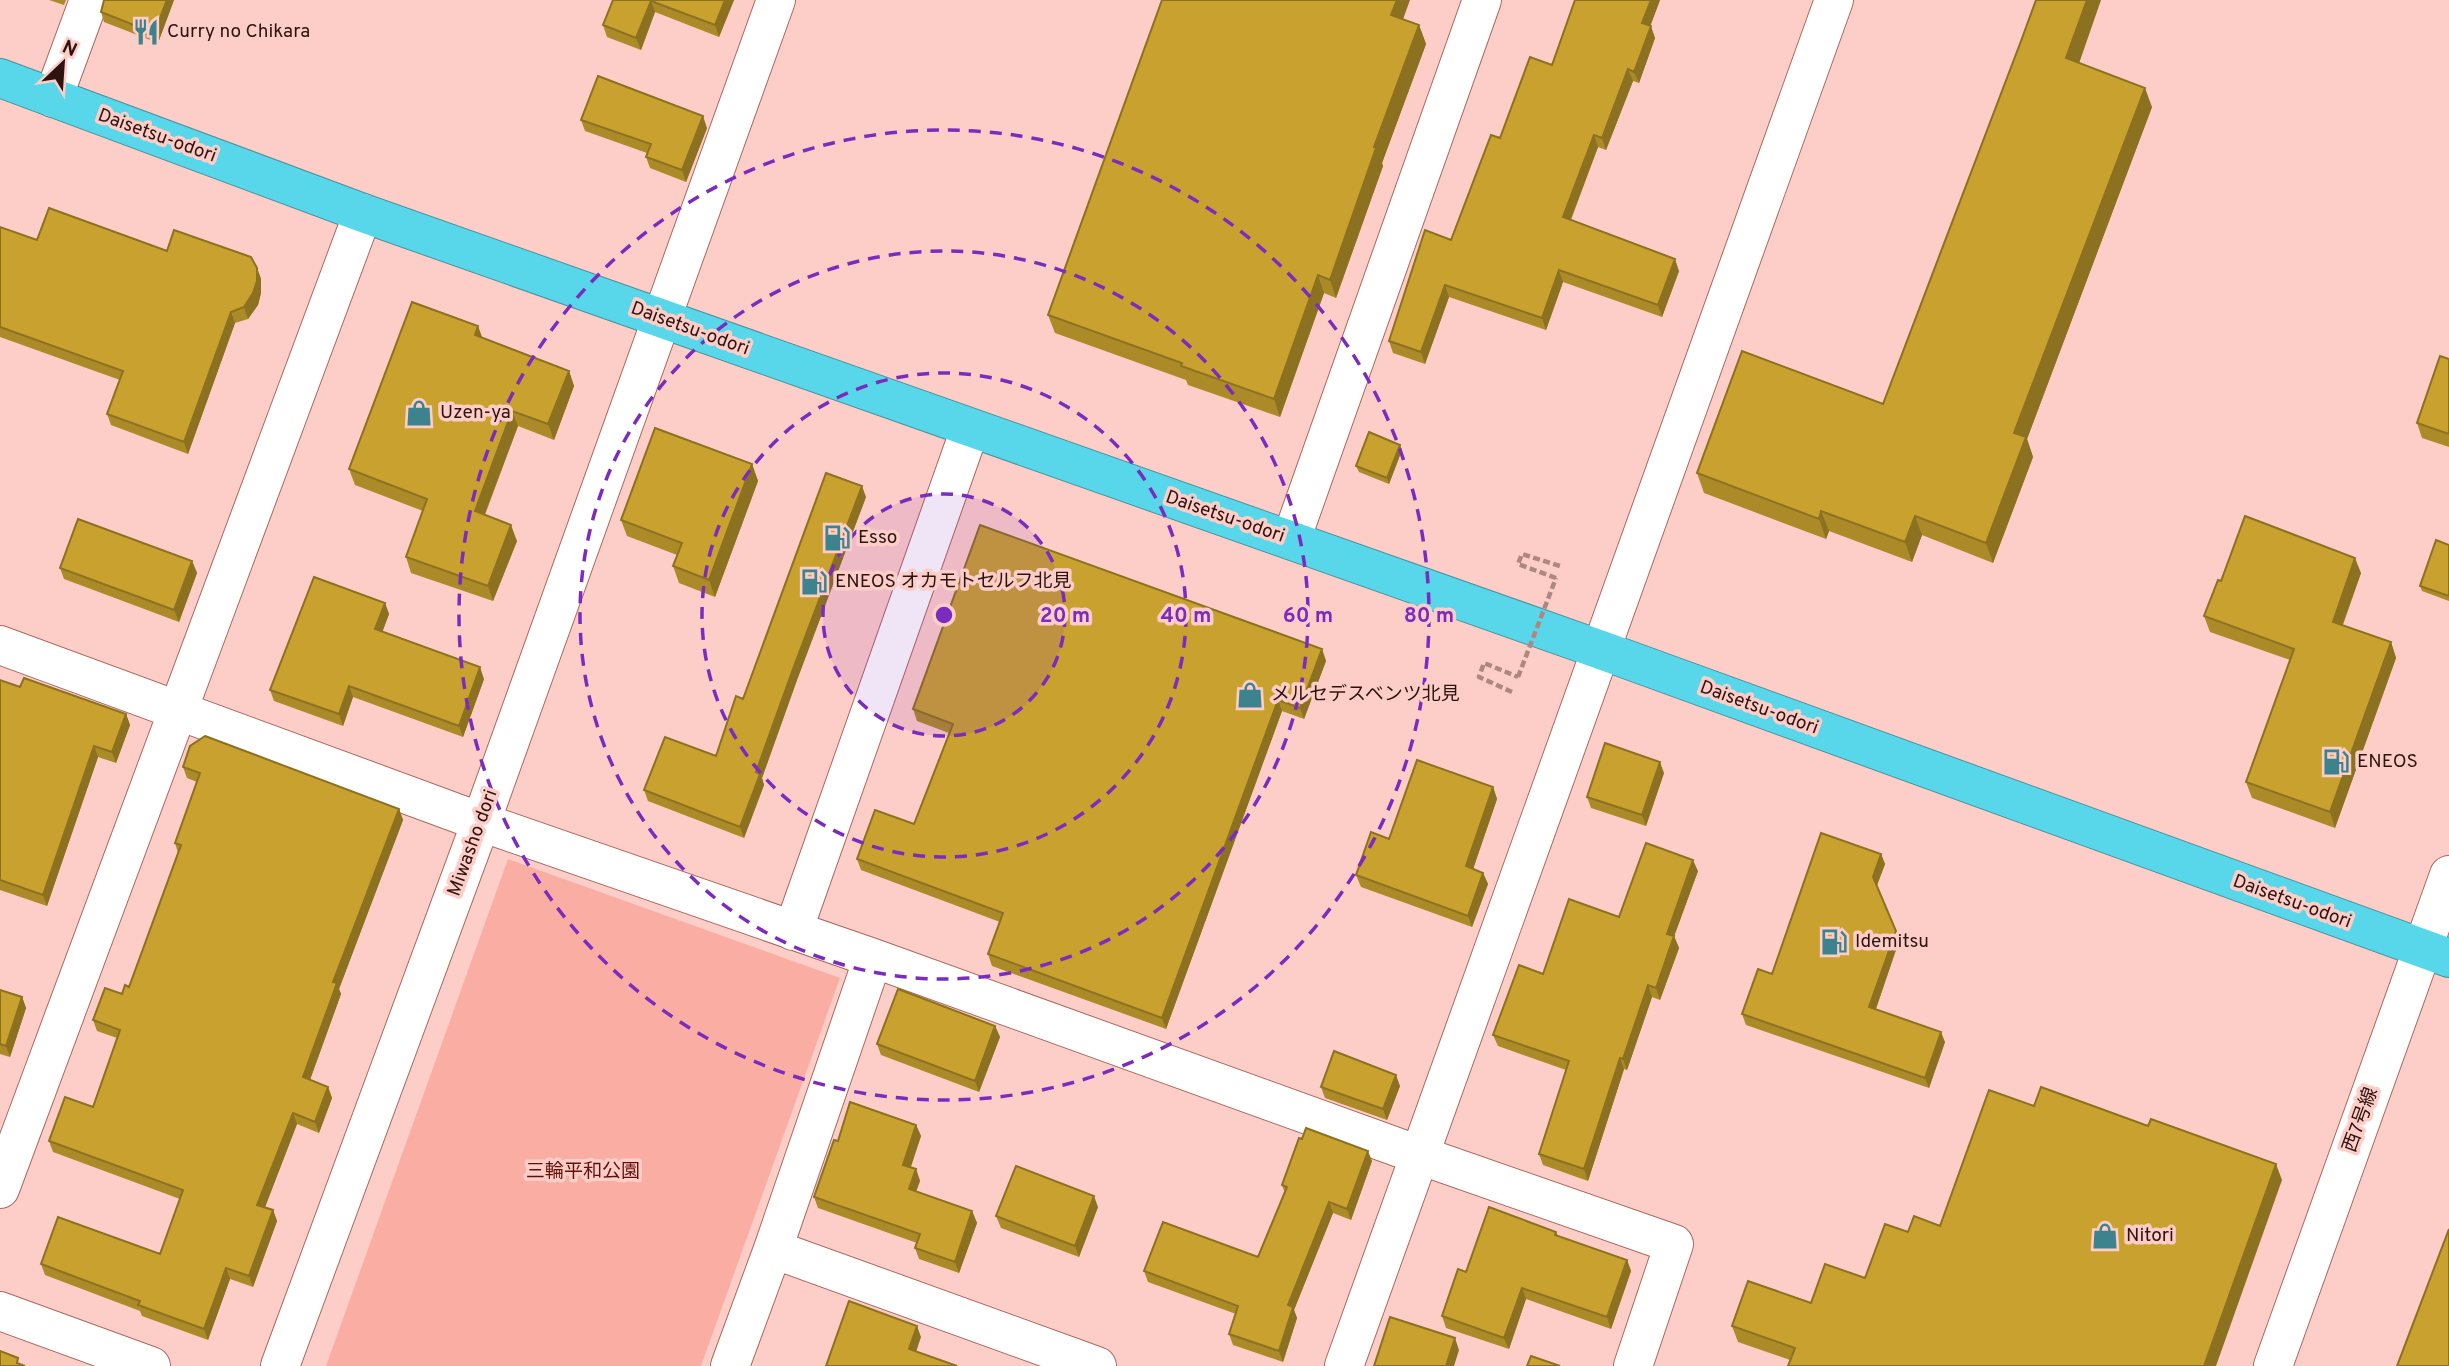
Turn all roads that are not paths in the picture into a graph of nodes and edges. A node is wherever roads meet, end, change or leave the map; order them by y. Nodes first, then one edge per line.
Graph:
1 (89, 0) edge
2 (776, 0) edge
3 (1482, 0) edge
4 (1834, 0) edge
5 (0, 78) edge
6 (53, 98) junction
7 (363, 213) junction
8 (660, 318) junction
9 (970, 429) junction
10 (1291, 540) junction
11 (0, 645) edge
12 (1601, 650) junction
13 (177, 709) junction
14 (481, 822) junction
15 (2449, 875) edge
16 (793, 931) junction
17 (2435, 954) edge
18 (873, 958) junction
19 (1419, 1155) junction
20 (0, 1189) edge
21 (772, 1249) junction
22 (0, 1311) edge
23 (1639, 1364) edge
24 (151, 1366) edge
25 (280, 1366) edge
26 (730, 1366) edge
27 (1097, 1366) edge
28 (1344, 1366) edge
29 (2273, 1366) edge

1 - 6 street
2 - 8 street, Miwasho dori
3 - 10 street
4 - 12 street
5 - 6 highway, Daisetsu-odori
6 - 7 highway, Daisetsu-odori
7 - 8 highway, Daisetsu-odori
7 - 13 street
8 - 9 highway, Daisetsu-odori
8 - 14 street, Miwasho dori
9 - 10 highway, Daisetsu-odori
9 - 16 street
10 - 12 highway, Daisetsu-odori
11 - 13 street
12 - 17 highway, Daisetsu-odori
12 - 19 street
13 - 14 street
13 - 20 street
14 - 16 street
14 - 25 street, Miwasho dori
15 - 17 street, 西7号線
16 - 18 street
17 - 29 street, 西7号線
18 - 19 street
18 - 21 street
19 - 23 street
19 - 28 street
21 - 26 street
21 - 27 street
22 - 24 street

